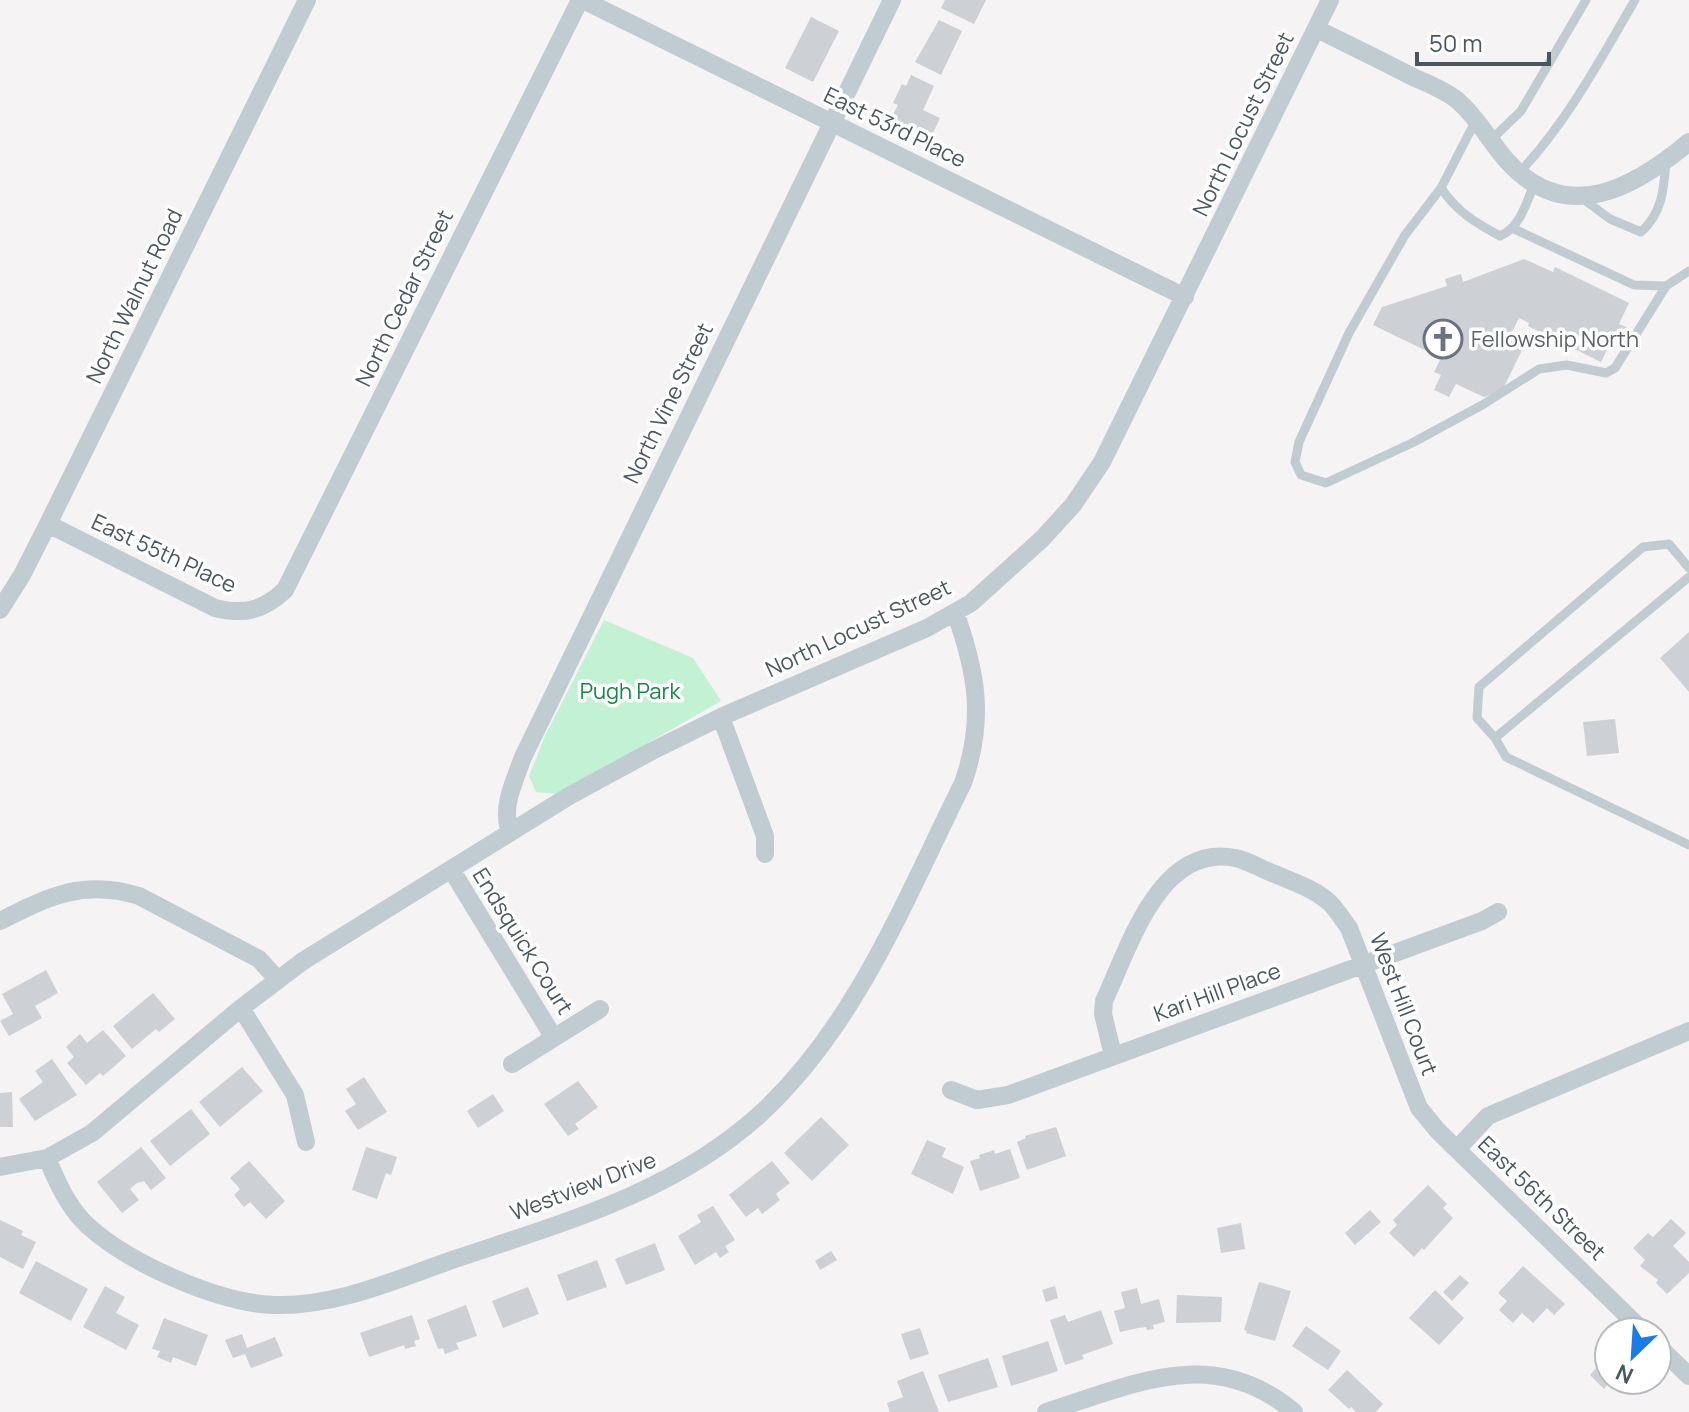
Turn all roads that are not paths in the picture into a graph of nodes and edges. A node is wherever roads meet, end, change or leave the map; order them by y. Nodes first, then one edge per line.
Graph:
1 (307, 0) edge
2 (892, 0) edge
3 (1330, 0) edge
4 (1586, 0) edge
5 (1635, 0) edge
6 (590, 2) edge
7 (1317, 29) junction
8 (1476, 120) junction
9 (832, 123) junction
10 (1491, 140) junction
11 (1689, 142) edge
12 (1666, 160) junction
13 (1526, 179) junction
14 (1441, 188) junction
15 (1578, 195) junction
16 (1512, 228) junction
17 (1689, 271) edge
18 (1666, 286) junction
19 (1185, 297) junction
20 (48, 524) junction
21 (1689, 568) edge
22 (1689, 577) edge
23 (261, 608) joint
24 (0, 610) edge
25 (955, 612) junction
26 (721, 717) junction
27 (1495, 738) junction
28 (510, 833) junction
29 (1689, 845) edge
30 (765, 854) dead end
31 (451, 869) junction
32 (1498, 912) dead end
33 (0, 921) edge
34 (1364, 964) junction
35 (278, 980) junction
36 (241, 1008) junction
37 (600, 1009) dead end
38 (1689, 1031) edge
39 (554, 1038) junction
40 (1113, 1055) junction
41 (512, 1064) dead end
42 (951, 1090) dead end
43 (306, 1142) dead end
44 (1457, 1149) junction
45 (47, 1158) junction
46 (0, 1167) edge
47 (1628, 1316) edge
48 (1673, 1360) edge
49 (1689, 1376) edge
50 (1046, 1412) edge
51 (1294, 1412) edge

1 - 20 street, North Walnut Road
2 - 9 street, North Vine Street
3 - 7 street, North Locust Street
4 - 10 lane
5 - 13 lane
6 - 9 street, East 53rd Place
6 - 23 street, North Cedar Street
7 - 8 street
7 - 19 street, North Locust Street
8 - 10 street
8 - 14 lane
9 - 19 street, East 53rd Place
9 - 28 street, North Vine Street
10 - 13 street
11 - 12 street
12 - 15 street
12 - 15 lane
13 - 15 street
13 - 16 lane
14 - 16 lane
14 - 18 lane
16 - 18 lane
17 - 18 lane
19 - 25 street, North Locust Street
20 - 23 street, East 55th Place
20 - 24 street, North Walnut Road
21 - 27 lane
22 - 27 lane
25 - 26 street, North Locust Street
25 - 45 street, Westview Drive
26 - 28 street, North Locust Street
26 - 30 street
27 - 29 lane
28 - 31 street, North Locust Street
31 - 35 street, North Locust Street
31 - 39 street, Endsquick Court
32 - 34 street, Kari Hill Place
33 - 35 street
34 - 40 street, Kari Hill Place
34 - 40 street, West Hill Court
34 - 44 street, West Hill Court
35 - 36 street, North Locust Street
36 - 43 street
36 - 45 street
37 - 39 street, Endsquick Court
38 - 44 street, East 56th Street
39 - 41 street, Endsquick Court
40 - 42 street, Kari Hill Place
44 - 47 street, East 56th Street
45 - 46 street
48 - 49 street
50 - 51 street

